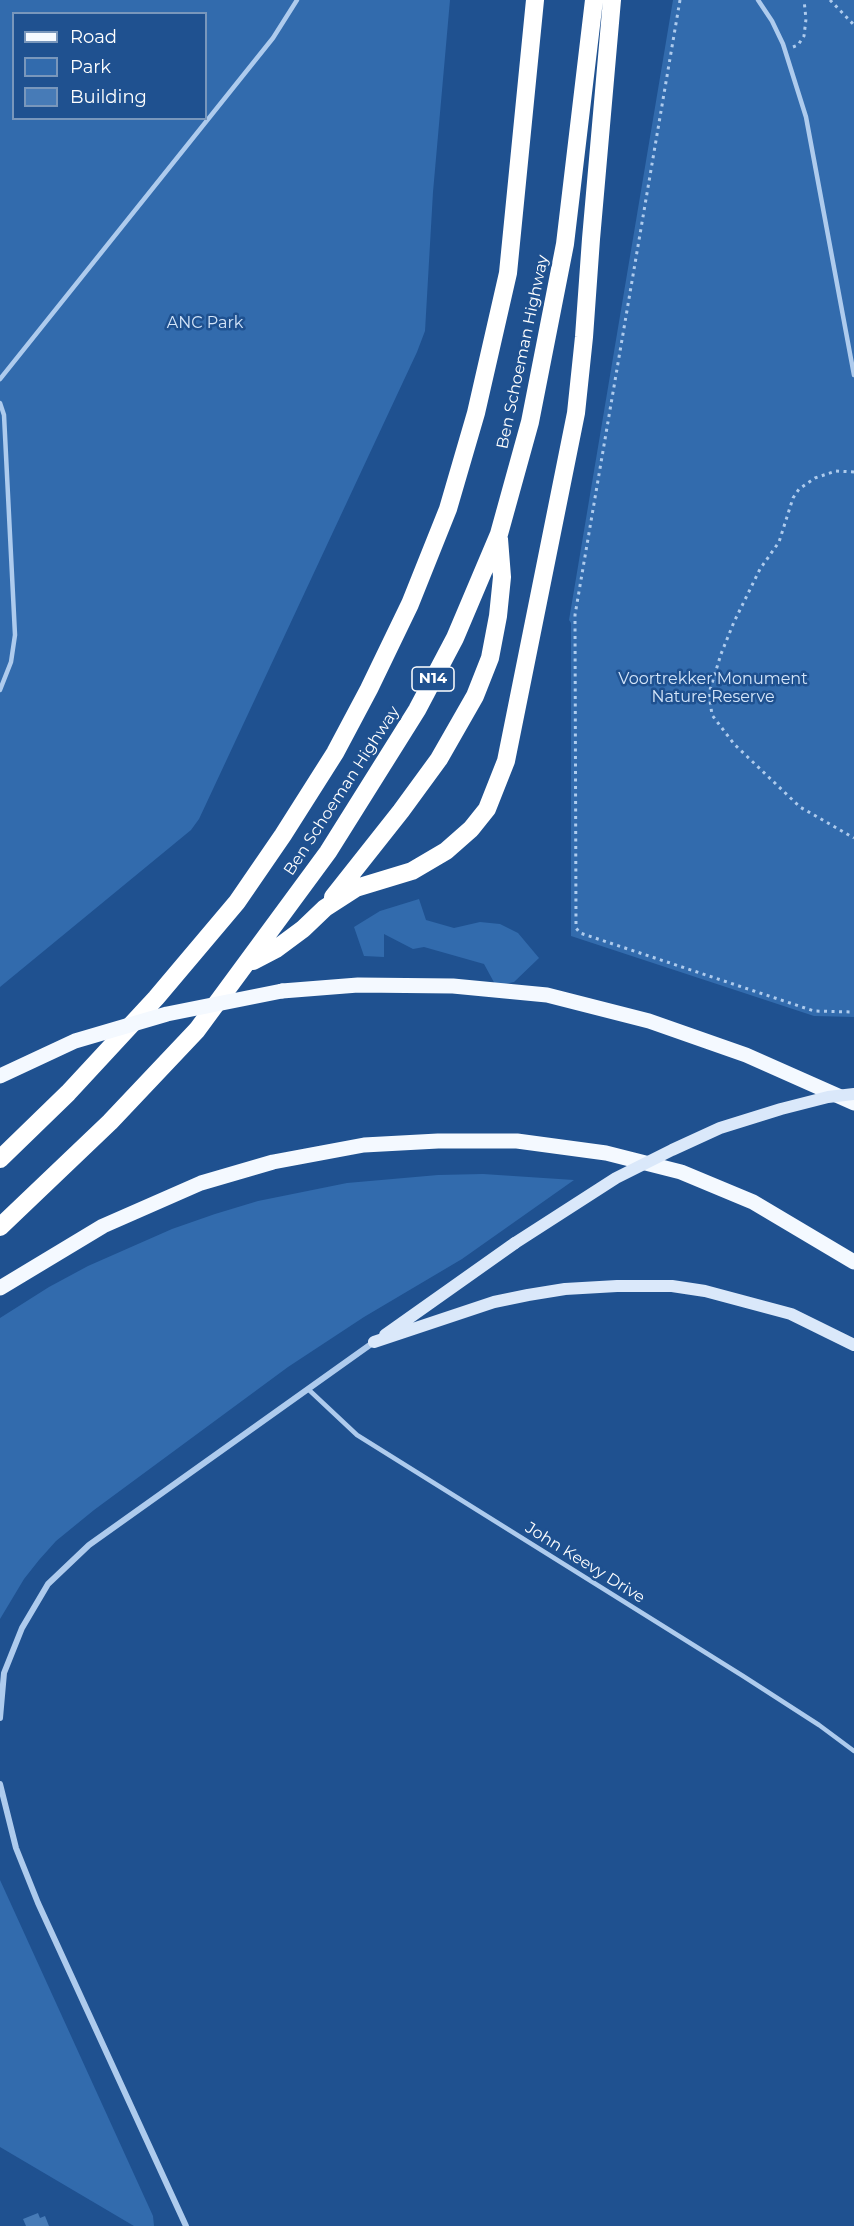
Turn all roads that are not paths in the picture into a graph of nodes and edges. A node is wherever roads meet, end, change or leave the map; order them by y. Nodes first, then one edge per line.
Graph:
1 (297, 0) edge
2 (536, 0) edge
3 (594, 0) edge
4 (612, 0) edge
5 (758, 0) edge
6 (854, 375) edge
7 (0, 379) edge
8 (0, 403) edge
9 (499, 534) junction
10 (0, 690) edge
11 (325, 908) junction
12 (248, 964) junction
13 (0, 1076) edge
14 (854, 1094) edge
15 (854, 1103) edge
16 (0, 1159) edge
17 (0, 1227) edge
18 (854, 1262) edge
19 (0, 1288) edge
20 (374, 1342) junction
21 (854, 1345) edge
22 (308, 1389) junction
23 (0, 1718) edge
24 (854, 1751) edge
25 (0, 1784) edge
26 (186, 2226) edge

1 - 7 lane
2 - 16 highway, Ben Schoeman Highway
3 - 9 highway, Ben Schoeman Highway / N14
4 - 11 highway
5 - 6 lane
8 - 10 lane
9 - 11 highway
9 - 12 highway, Ben Schoeman Highway / N14
11 - 12 highway
12 - 17 highway, Ben Schoeman Highway / N14
13 - 15 main road, bridge
14 - 20 main road, bridge
18 - 19 main road
20 - 21 main road
20 - 22 street
22 - 23 street
22 - 24 lane, John Keevy Drive
25 - 26 street

